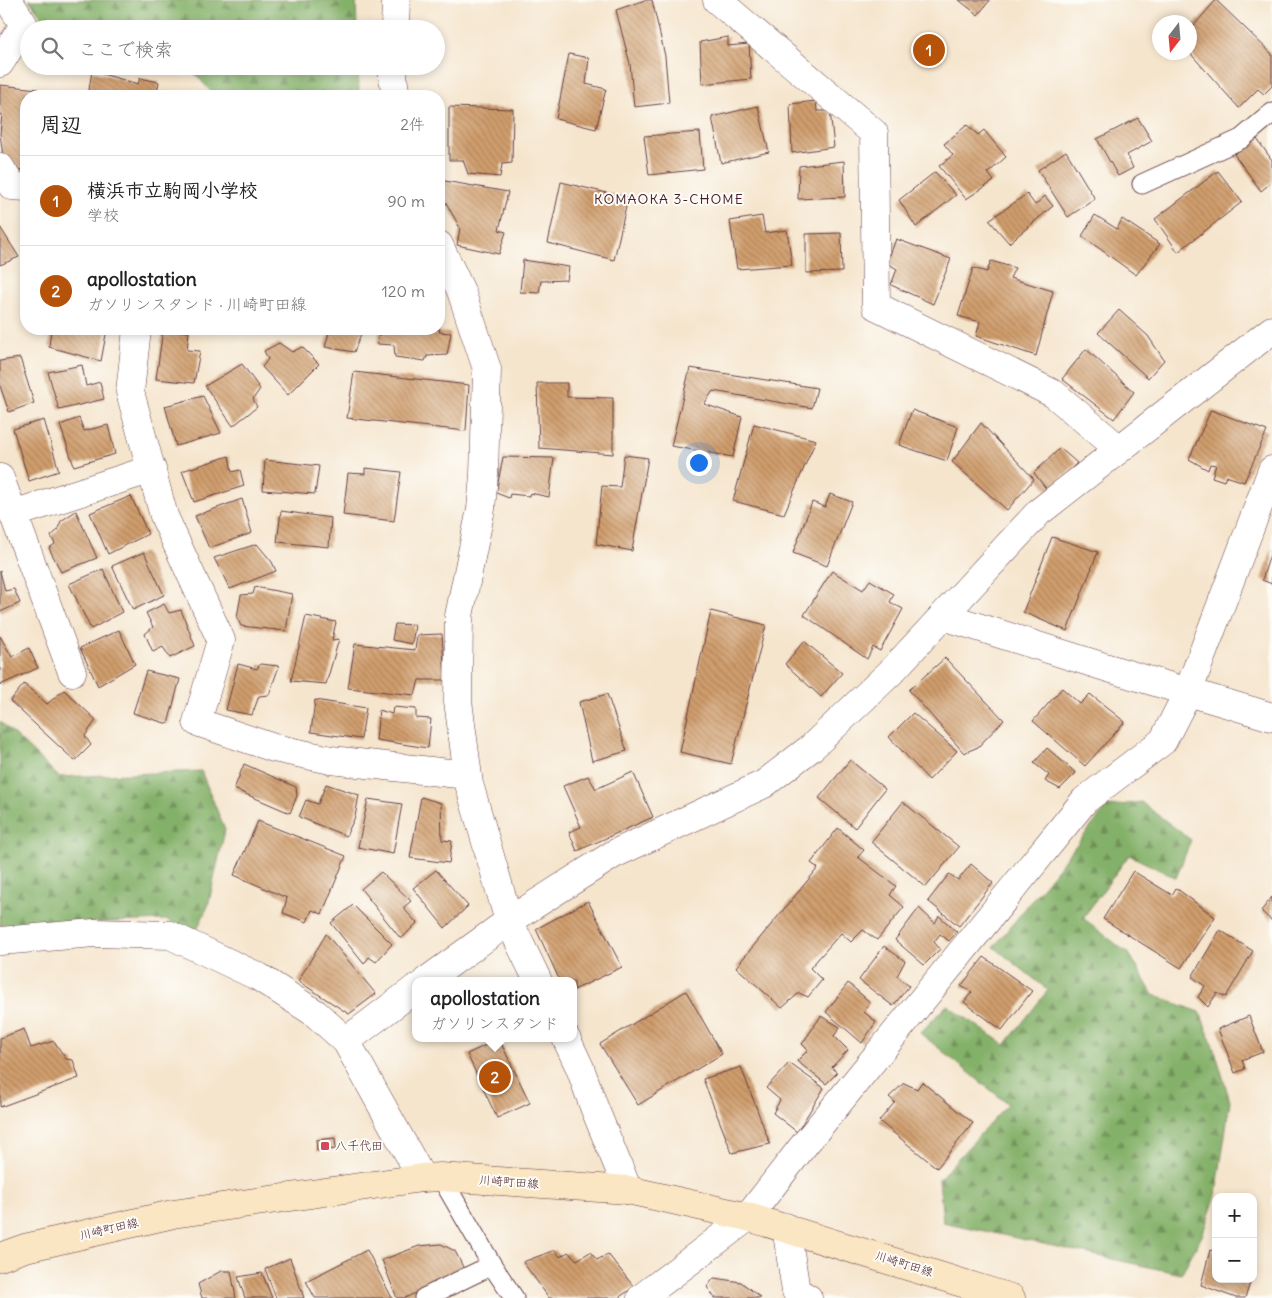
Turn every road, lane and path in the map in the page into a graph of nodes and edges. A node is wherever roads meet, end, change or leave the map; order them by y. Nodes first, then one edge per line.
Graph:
1 (8, 0) edge
2 (396, 0) edge
3 (717, 0) edge
4 (21, 20) edge
5 (395, 20) edge
6 (20, 31) edge
7 (0, 62) edge
8 (393, 75) edge
9 (395, 90) edge
10 (1272, 113) edge
11 (0, 167) edge
12 (1142, 184) dead end
13 (20, 187) edge
14 (445, 258) edge
15 (1272, 330) edge
16 (136, 335) edge
17 (1119, 449) junction
18 (152, 469) junction
19 (1272, 470) edge
20 (0, 478) edge
21 (13, 514) junction
22 (942, 616) junction
23 (72, 672) dead end
24 (1188, 692) junction
25 (1272, 717) edge
26 (467, 775) junction
27 (510, 921) junction
28 (0, 941) edge
29 (432, 977) edge
30 (536, 977) edge
31 (412, 991) edge
32 (346, 1041) junction
33 (568, 1042) edge
34 (432, 1178) junction
35 (628, 1190) junction
36 (748, 1217) junction
37 (786, 1227) junction
38 (0, 1257) edge
39 (492, 1265) junction
40 (424, 1298) edge
41 (514, 1298) edge
42 (641, 1298) edge
43 (808, 1298) edge
44 (1012, 1298) edge

1 - 4 street
2 - 5 street
3 - 17 street
6 - 7 street
8 - 9 street
10 - 12 lane
11 - 13 street
14 - 26 street
15 - 17 street
16 - 18 street
17 - 22 street
18 - 21 street
18 - 26 street
19 - 24 street
20 - 21 street
21 - 23 street
22 - 24 street
22 - 27 street
24 - 25 street
24 - 36 street
26 - 27 street
27 - 29 street
27 - 30 street
28 - 32 street
31 - 32 street
32 - 34 street
33 - 35 street
34 - 35 main road, 川崎町田線
34 - 38 main road, 川崎町田線
34 - 39 lane
35 - 36 main road, 川崎町田線
36 - 37 main road, 川崎町田線
36 - 42 street
37 - 43 street
37 - 44 main road, 川崎町田線
39 - 40 lane
39 - 41 lane

